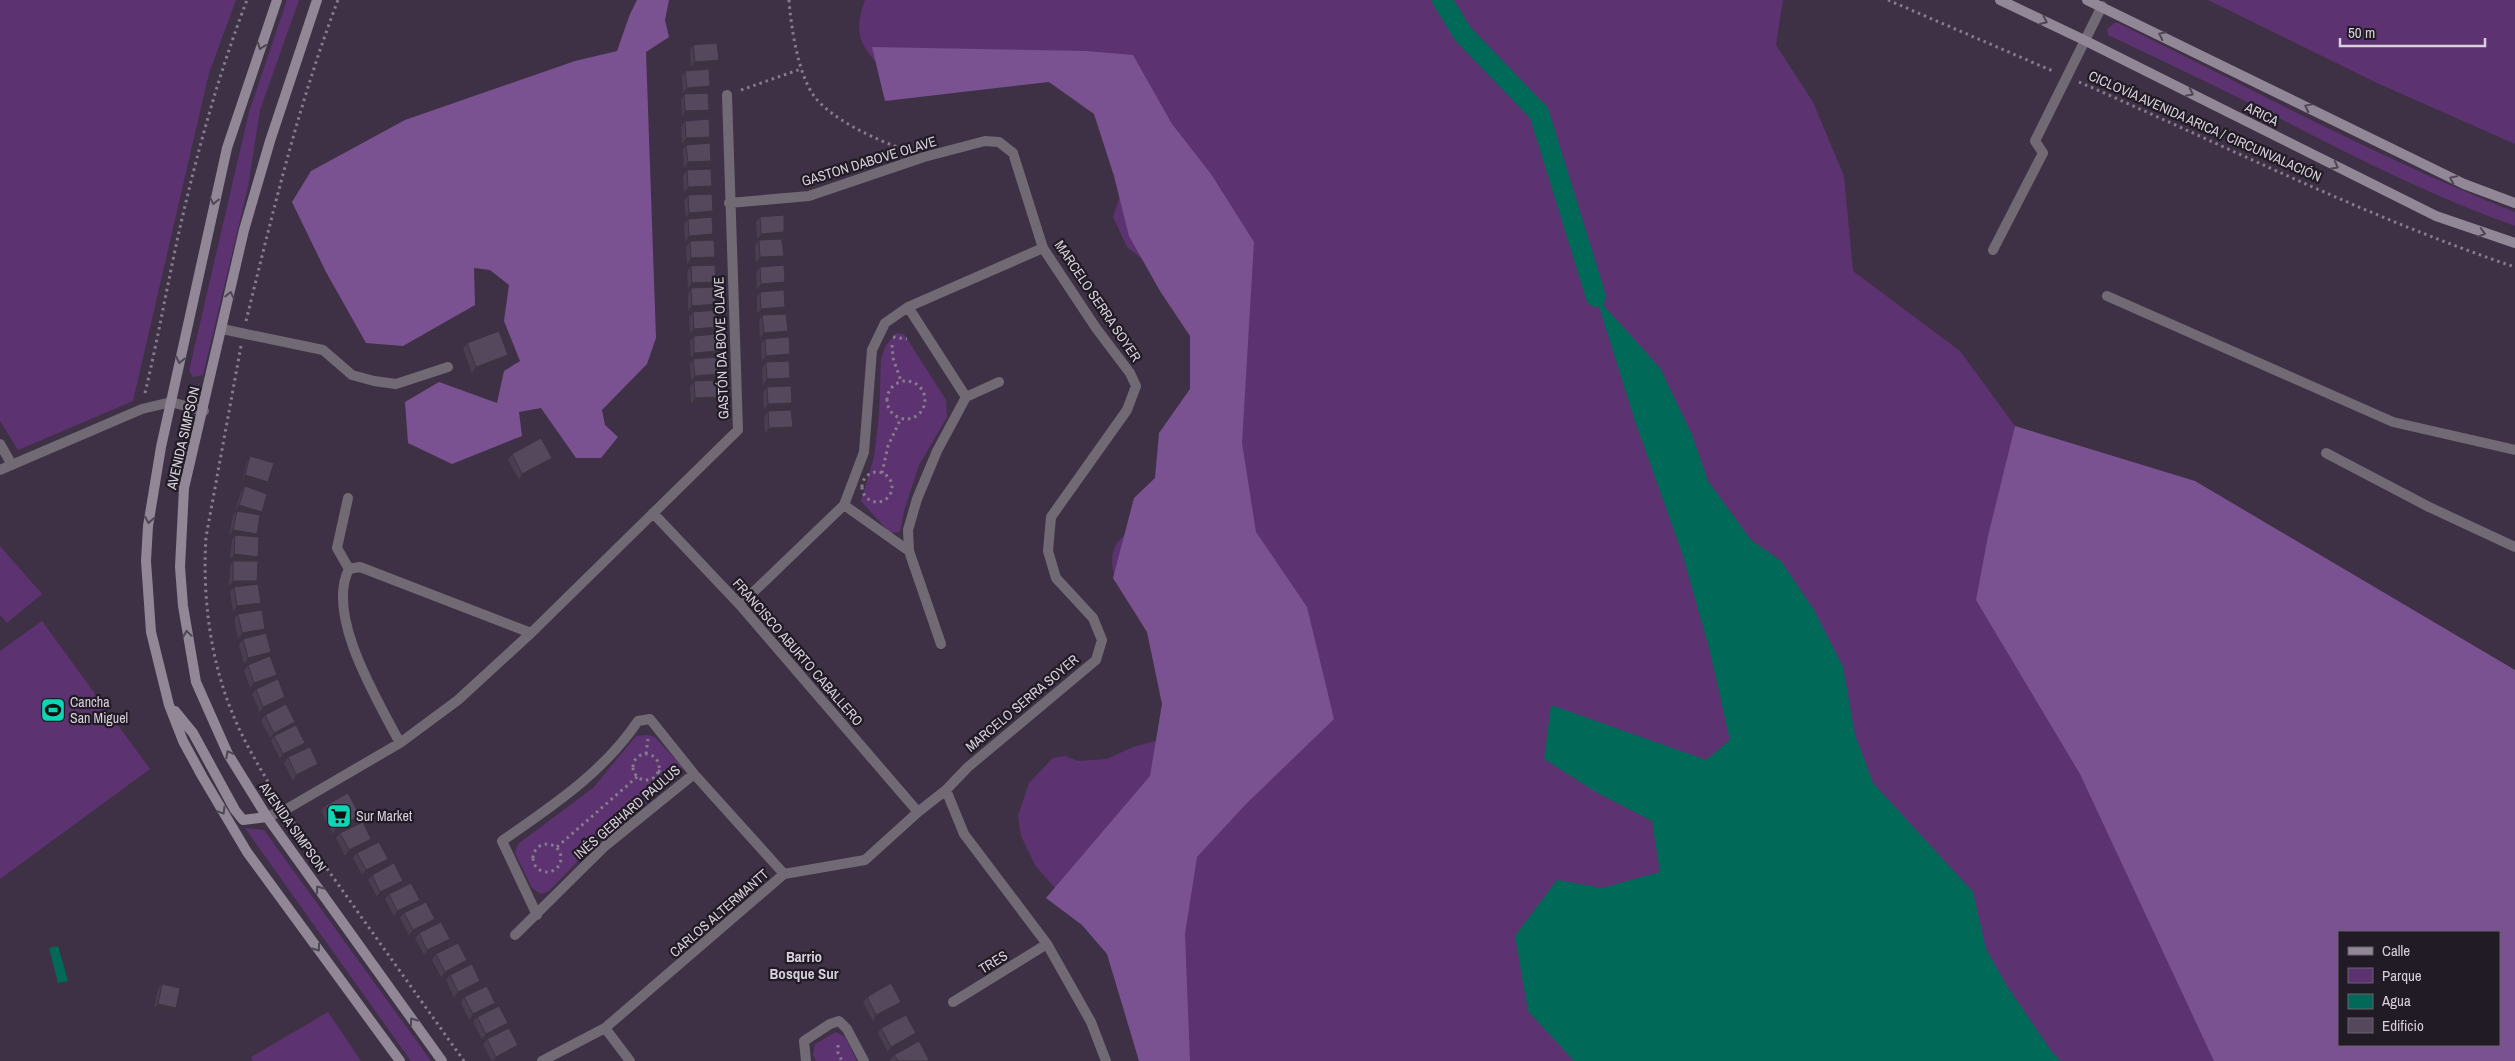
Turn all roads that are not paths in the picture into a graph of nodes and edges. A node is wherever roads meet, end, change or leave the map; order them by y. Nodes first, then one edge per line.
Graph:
1 (277, 0) edge
2 (317, 0) edge
3 (2000, 0) edge
4 (2087, 0) edge
5 (2102, 6) junction
6 (2084, 40) junction
7 (727, 95) road end
8 (985, 141) joint
9 (729, 203) junction
10 (2515, 203) edge
11 (2515, 243) edge
12 (1043, 248) junction
13 (1993, 250) dead end
14 (2107, 296) dead end
15 (908, 307) junction
16 (222, 329) junction
17 (448, 367) dead end
18 (999, 382) dead end
19 (966, 397) junction
20 (171, 402) junction
21 (204, 411) junction
22 (0, 444) edge
23 (2515, 450) edge
24 (2326, 453) dead end
25 (12, 465) junction
26 (0, 470) edge
27 (348, 498) dead end
28 (844, 505) junction
29 (653, 513) junction
30 (2515, 547) edge
31 (909, 550) junction
32 (349, 569) junction
33 (740, 605) junction
34 (531, 633) junction
35 (941, 644) dead end
36 (169, 705) junction
37 (400, 743) junction
38 (694, 774) junction
39 (946, 790) junction
40 (918, 812) junction
41 (267, 817) junction
42 (784, 874) junction
43 (536, 915) junction
44 (515, 935) dead end
45 (1047, 944) junction
46 (953, 1002) dead end
47 (605, 1028) junction
48 (400, 1061) edge
49 (442, 1061) edge
50 (542, 1061) edge
51 (630, 1061) edge
52 (806, 1061) edge
53 (864, 1061) edge
54 (1106, 1061) edge

1 -> 20 main road, AVENIDA SIMPSON
16 -> 2 main road, AVENIDA SIMPSON
3 -> 6 main road, ARICA
4 - 5 main road, ARICA
5 - 6 street
10 -> 5 main road, ARICA
6 -> 11 main road, ARICA
6 - 13 street
7 - 9 street, GASTÓN DA BOVE OLAVE
8 - 9 street, GASTON DABOVE OLAVE
8 - 12 street, MARCELO SERRA SOYER
9 - 29 street, GASTÓN DA BOVE OLAVE
12 - 15 street
12 - 39 street, MARCELO SERRA SOYER
14 - 23 street
15 - 19 street
15 - 28 street
16 - 17 street
16 - 21 main road, AVENIDA SIMPSON
18 - 19 street
19 - 31 street
20 - 21 street
20 - 25 street
20 -> 36 main road, AVENIDA SIMPSON
41 -> 21 main road, AVENIDA SIMPSON
22 - 25 street
24 - 30 street
25 - 26 street
27 - 32 street
28 - 31 street
28 - 33 street
29 - 33 street, FRANCISCO ABURTO CABALLERO
29 - 34 street, GASTÓN DA BOVE OLAVE
31 - 35 street
32 - 34 street
32 - 37 street
33 - 40 street, FRANCISCO ABURTO CABALLERO
34 - 37 street, GASTÓN DA BOVE OLAVE
36 - 41 main road
36 -> 48 main road, AVENIDA SIMPSON
37 - 41 street, GASTÓN DA BOVE OLAVE
38 - 42 street, INÉS GEBHARD PAULUS
38 - 43 street, INÉS GEBHARD PAULUS
38 - 43 street, INÉS GEBHARD PAULUS
39 - 40 street, CARLOS ALTERMANTT
39 - 45 street
40 - 42 street, CARLOS ALTERMANTT
49 -> 41 main road, AVENIDA SIMPSON
42 - 47 street, CARLOS ALTERMANTT
43 - 44 street, INÉS GEBHARD PAULUS
45 - 46 street, TRES
45 - 54 street
47 - 50 street, CARLOS ALTERMANTT
47 - 51 street
52 - 53 street

